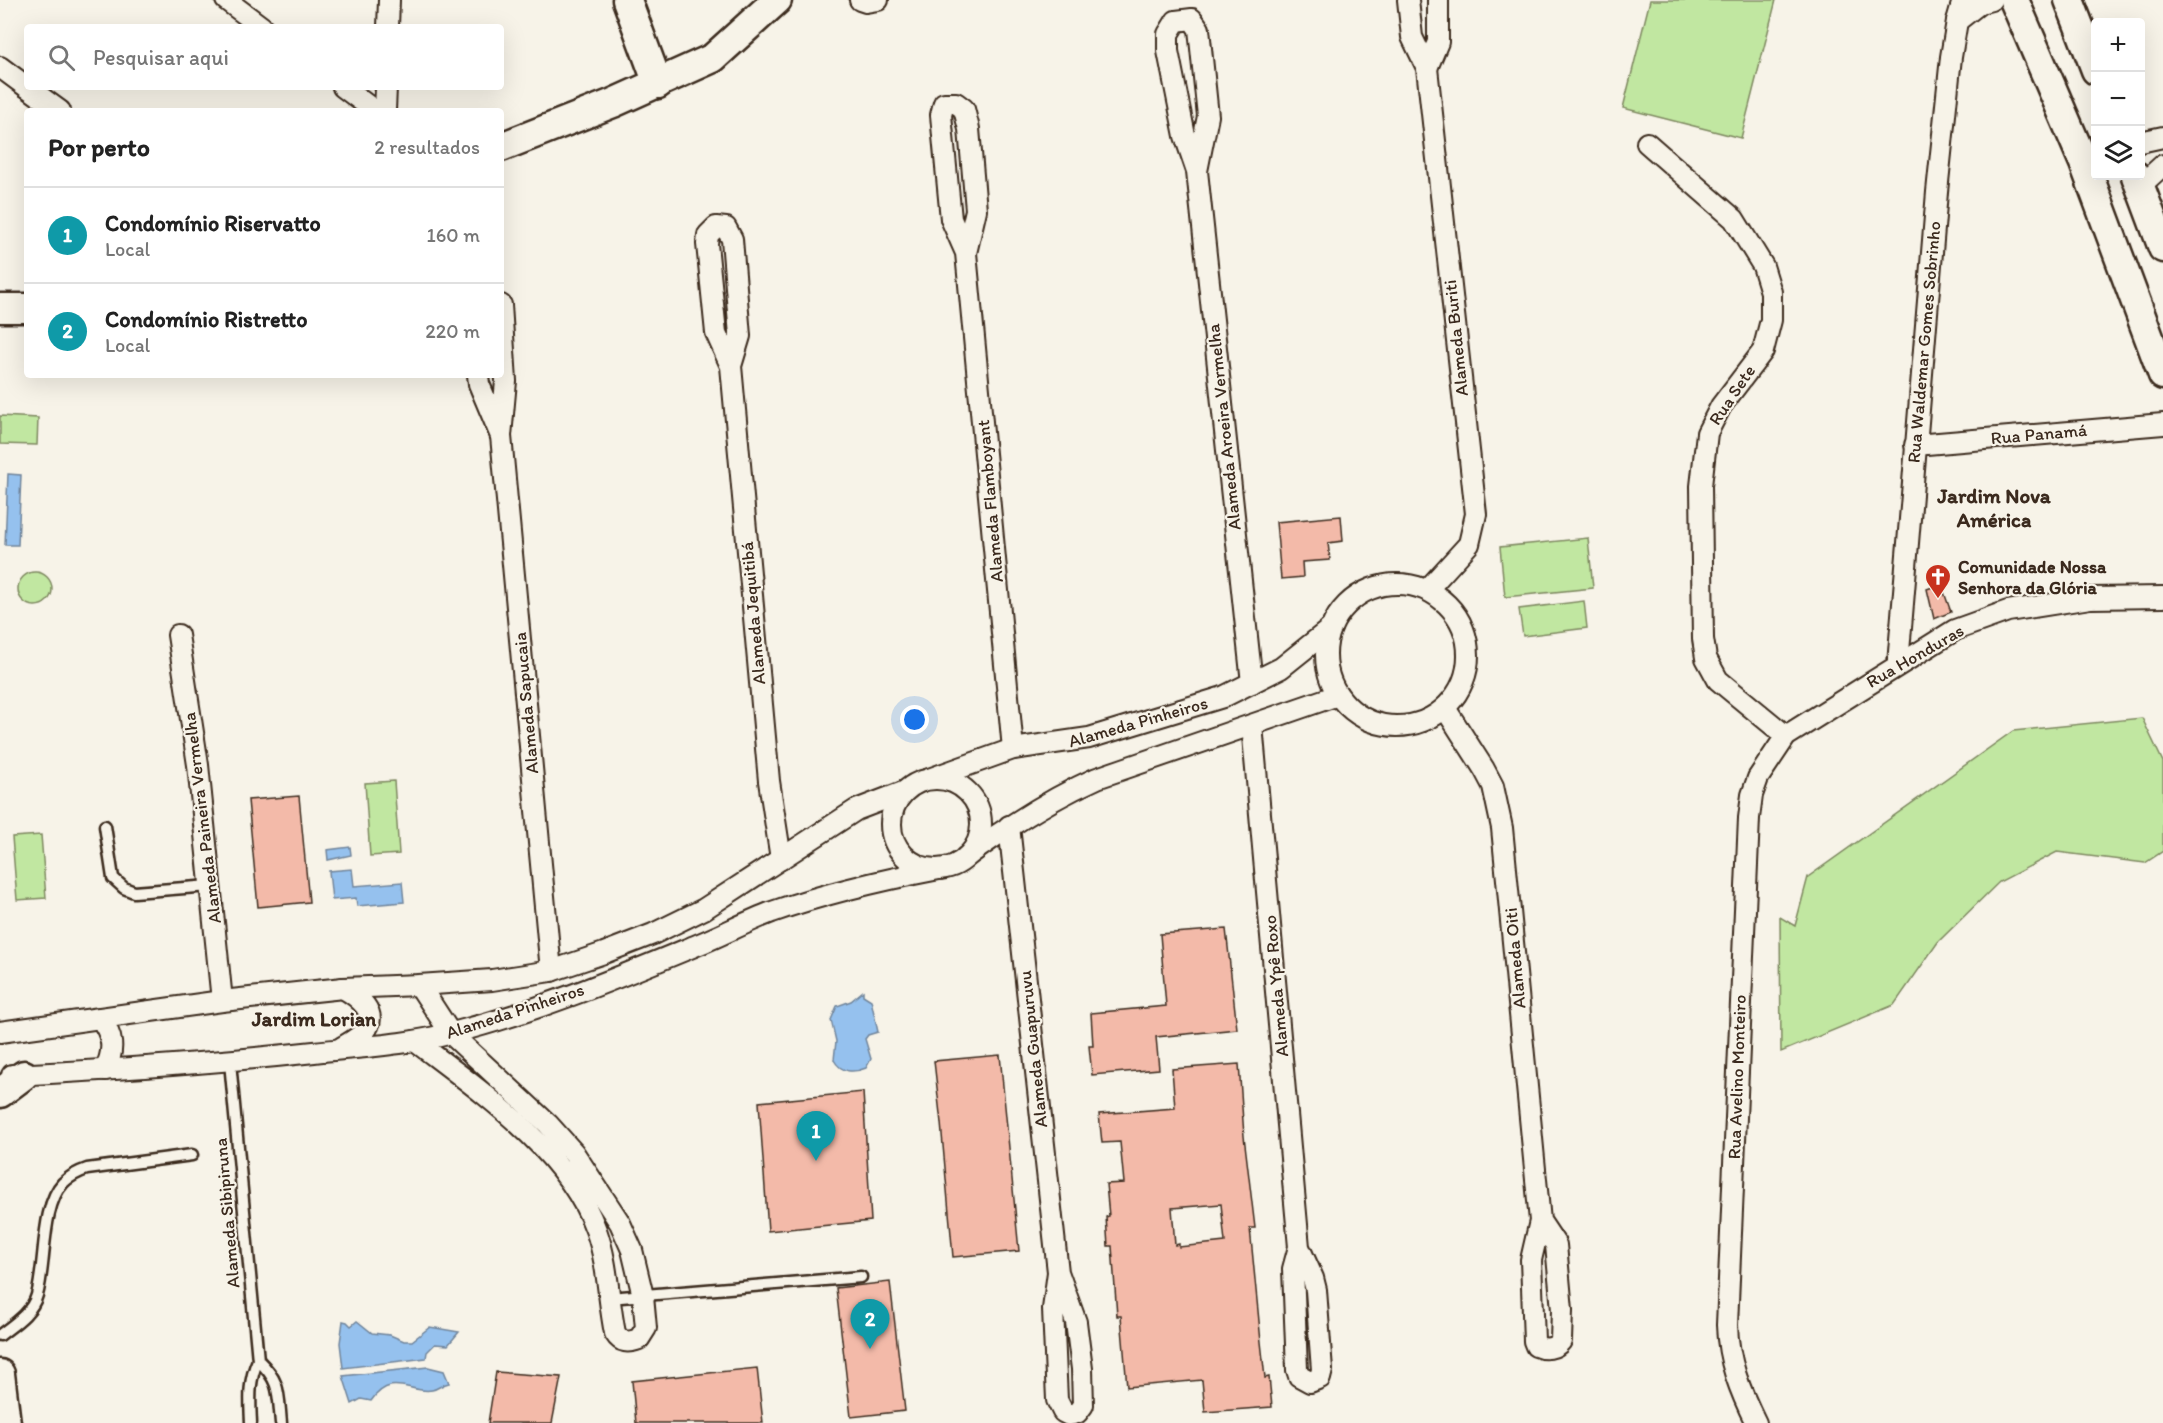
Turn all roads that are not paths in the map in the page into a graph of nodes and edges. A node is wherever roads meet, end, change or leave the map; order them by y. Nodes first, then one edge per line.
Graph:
1 (226, 0) edge
2 (389, 0) edge
3 (627, 0) edge
4 (777, 0) edge
5 (860, 0) edge
6 (878, 0) edge
7 (1408, 0) edge
8 (1438, 0) edge
9 (1963, 0) edge
10 (1991, 0) edge
11 (2014, 0) edge
12 (2069, 0) edge
13 (1957, 21) junction
14 (258, 24) edge
15 (388, 24) edge
16 (2091, 57) edge
17 (0, 67) edge
18 (1427, 68) junction
19 (658, 84) junction
20 (24, 85) edge
21 (31, 90) edge
22 (347, 90) edge
23 (386, 90) edge
24 (56, 108) edge
25 (371, 108) edge
26 (385, 108) edge
27 (1647, 144) dead end
28 (504, 146) edge
29 (2163, 165) edge
30 (1197, 171) junction
31 (2138, 181) edge
32 (2163, 248) edge
33 (966, 253) junction
34 (0, 308) edge
35 (24, 308) edge
36 (504, 351) edge
37 (731, 366) junction
38 (2163, 375) edge
39 (478, 378) edge
40 (2163, 424) edge
41 (501, 436) junction
42 (1915, 445) junction
43 (1426, 590) junction
44 (2163, 597) edge
45 (1331, 628) junction
46 (178, 635) dead end
47 (1898, 664) junction
48 (1252, 683) junction
49 (1338, 695) junction
50 (1445, 708) junction
51 (1252, 725) junction
52 (1786, 736) junction
53 (1013, 749) junction
54 (929, 779) junction
55 (903, 792) junction
56 (105, 826) dead end
57 (1009, 826) junction
58 (966, 857) junction
59 (781, 859) junction
60 (939, 869) junction
61 (210, 886) junction
62 (551, 970) junction
63 (419, 985) junction
64 (343, 988) junction
65 (222, 1001) junction
66 (100, 1018) junction
67 (0, 1032) edge
68 (451, 1034) junction
69 (415, 1041) junction
70 (339, 1050) junction
71 (230, 1062) junction
72 (105, 1070) junction
73 (12, 1075) edge
74 (0, 1093) edge
75 (192, 1155) dead end
76 (1540, 1221) junction
77 (1299, 1247) junction
78 (632, 1250) junction
79 (603, 1254) junction
80 (1058, 1272) junction
81 (861, 1277) dead end
82 (643, 1296) junction
83 (609, 1298) junction
84 (0, 1335) edge
85 (258, 1360) junction
86 (0, 1374) edge
87 (5, 1422) edge
88 (251, 1423) edge
89 (281, 1423) edge
90 (1756, 1423) edge

1 - 14 street
2 - 15 street
3 - 19 main road
4 - 19 main road
5 - 6 street
7 - 18 street, Alameda Buriti
8 - 18 street, Alameda Buriti
9 - 13 street, Rua Waldemar Gomes Sobrinho
10 - 13 street
11 - 38 main road
12 - 16 main road
13 - 42 street, Rua Waldemar Gomes Sobrinho
17 - 20 street
18 - 43 street, Alameda Buriti
19 - 28 main road
21 - 24 street
22 - 25 street
23 - 26 street
27 - 52 street, Rua Sete
29 - 31 street
30 - 30 street, Alameda Aroeira Vermelha
30 - 48 street, Alameda Aroeira Vermelha
31 - 32 main road
33 - 33 street, Alameda Flamboyant
33 - 53 street, Alameda Flamboyant
34 - 35 main road
36 - 41 street, Alameda Sapucaia
37 - 37 street, Alameda Jequitibá
37 - 59 street, Alameda Jequitibá
39 - 41 street, Alameda Sapucaia
40 - 42 street, Rua Panamá
41 - 62 street, Alameda Sapucaia
42 - 47 street, Rua Waldemar Gomes Sobrinho
43 - 45 street
43 - 50 street
44 - 47 street, Rua Honduras
45 - 48 street, Alameda Pinheiros
45 - 49 street
46 - 61 street, Alameda Paineira Vermelha
47 - 52 street, Rua Honduras
48 - 53 street, Alameda Pinheiros
49 - 50 street
49 - 51 street, Alameda Pinheiros
50 - 76 street, Alameda Oiti
51 - 57 street, Alameda Pinheiros
51 - 77 street, Alameda Ypê Roxo
52 - 90 street, Rua Avelino Monteiro
53 - 54 street, Alameda Pinheiros
54 - 55 street
54 - 58 street
55 - 59 street, Alameda Pinheiros
55 - 60 street
56 - 61 lane
57 - 58 street, Alameda Pinheiros
57 - 80 street, Alameda Guapuruvu
58 - 60 street
59 - 62 street, Alameda Pinheiros
60 - 68 street, Alameda Pinheiros
61 - 65 street, Alameda Paineira Vermelha
62 - 63 street, Alameda Pinheiros
63 - 64 street, Alameda Pinheiros
63 - 68 street
64 - 65 street, Alameda Pinheiros
64 - 70 street
65 - 66 street, Alameda Pinheiros
66 - 67 street, Alameda Pinheiros
66 - 72 street
68 - 69 street, Alameda Pinheiros
68 - 78 street
69 - 70 street, Alameda Pinheiros
69 - 79 street
70 - 71 street, Alameda Pinheiros
71 - 72 street, Alameda Pinheiros
71 - 85 lane, Alameda Sibipiruna
72 - 73 street, Alameda Pinheiros
73 - 74 main road
75 - 84 lane
76 - 76 street, Alameda Oiti
77 - 77 street, Alameda Ypê Roxo
78 - 79 street
78 - 82 street
79 - 83 street
80 - 80 street, Alameda Guapuruvu
81 - 82 lane
82 - 83 lane
82 - 83 street
85 - 88 lane
85 - 89 lane
86 - 87 main road

